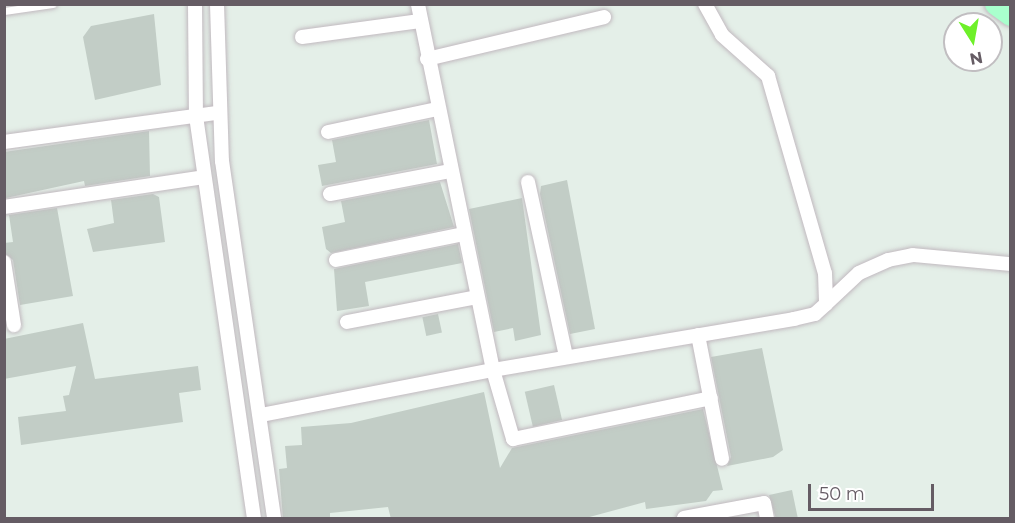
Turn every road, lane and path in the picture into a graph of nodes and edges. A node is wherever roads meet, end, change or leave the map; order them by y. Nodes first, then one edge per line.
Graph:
1 (52, 4) edge
2 (195, 4) edge
3 (217, 4) edge
4 (418, 4) edge
5 (705, 4) edge
6 (995, 4) edge
7 (4, 11) edge
8 (1011, 15) edge
9 (604, 17) dead end
10 (420, 21) junction
11 (302, 37) dead end
12 (427, 59) junction
13 (438, 109) junction
14 (217, 113) junction
15 (196, 116) junction
16 (328, 132) dead end
17 (4, 142) edge
18 (451, 171) junction
19 (204, 177) junction
20 (528, 182) dead end
21 (330, 194) dead end
22 (4, 207) edge
23 (464, 234) junction
24 (336, 260) dead end
25 (4, 262) edge
26 (1011, 264) edge
27 (477, 297) junction
28 (826, 304) junction
29 (347, 322) dead end
30 (14, 325) dead end
31 (698, 335) junction
32 (566, 357) junction
33 (493, 370) junction
34 (711, 398) junction
35 (261, 416) junction
36 (722, 459) dead end
37 (254, 519) edge
38 (273, 519) edge
39 (684, 519) edge
40 (767, 519) edge

1 - 7 lane
2 - 15 street
3 - 14 street
4 - 10 street
5 - 28 street
6 - 8 main road
9 - 12 street
10 - 11 street
10 - 12 street
12 - 13 street
13 - 16 street
13 - 18 street
14 - 15 street
14 - 35 street
15 - 17 street
15 - 19 street
18 - 21 street
18 - 23 street
19 - 22 street
19 - 37 street
20 - 32 street
23 - 24 street
23 - 27 street
25 - 30 street
26 - 28 street
27 - 29 street
27 - 33 street
28 - 31 street
31 - 32 street
31 - 34 street
32 - 33 street
33 - 34 street
33 - 35 street
34 - 36 street
35 - 38 street
39 - 40 street

